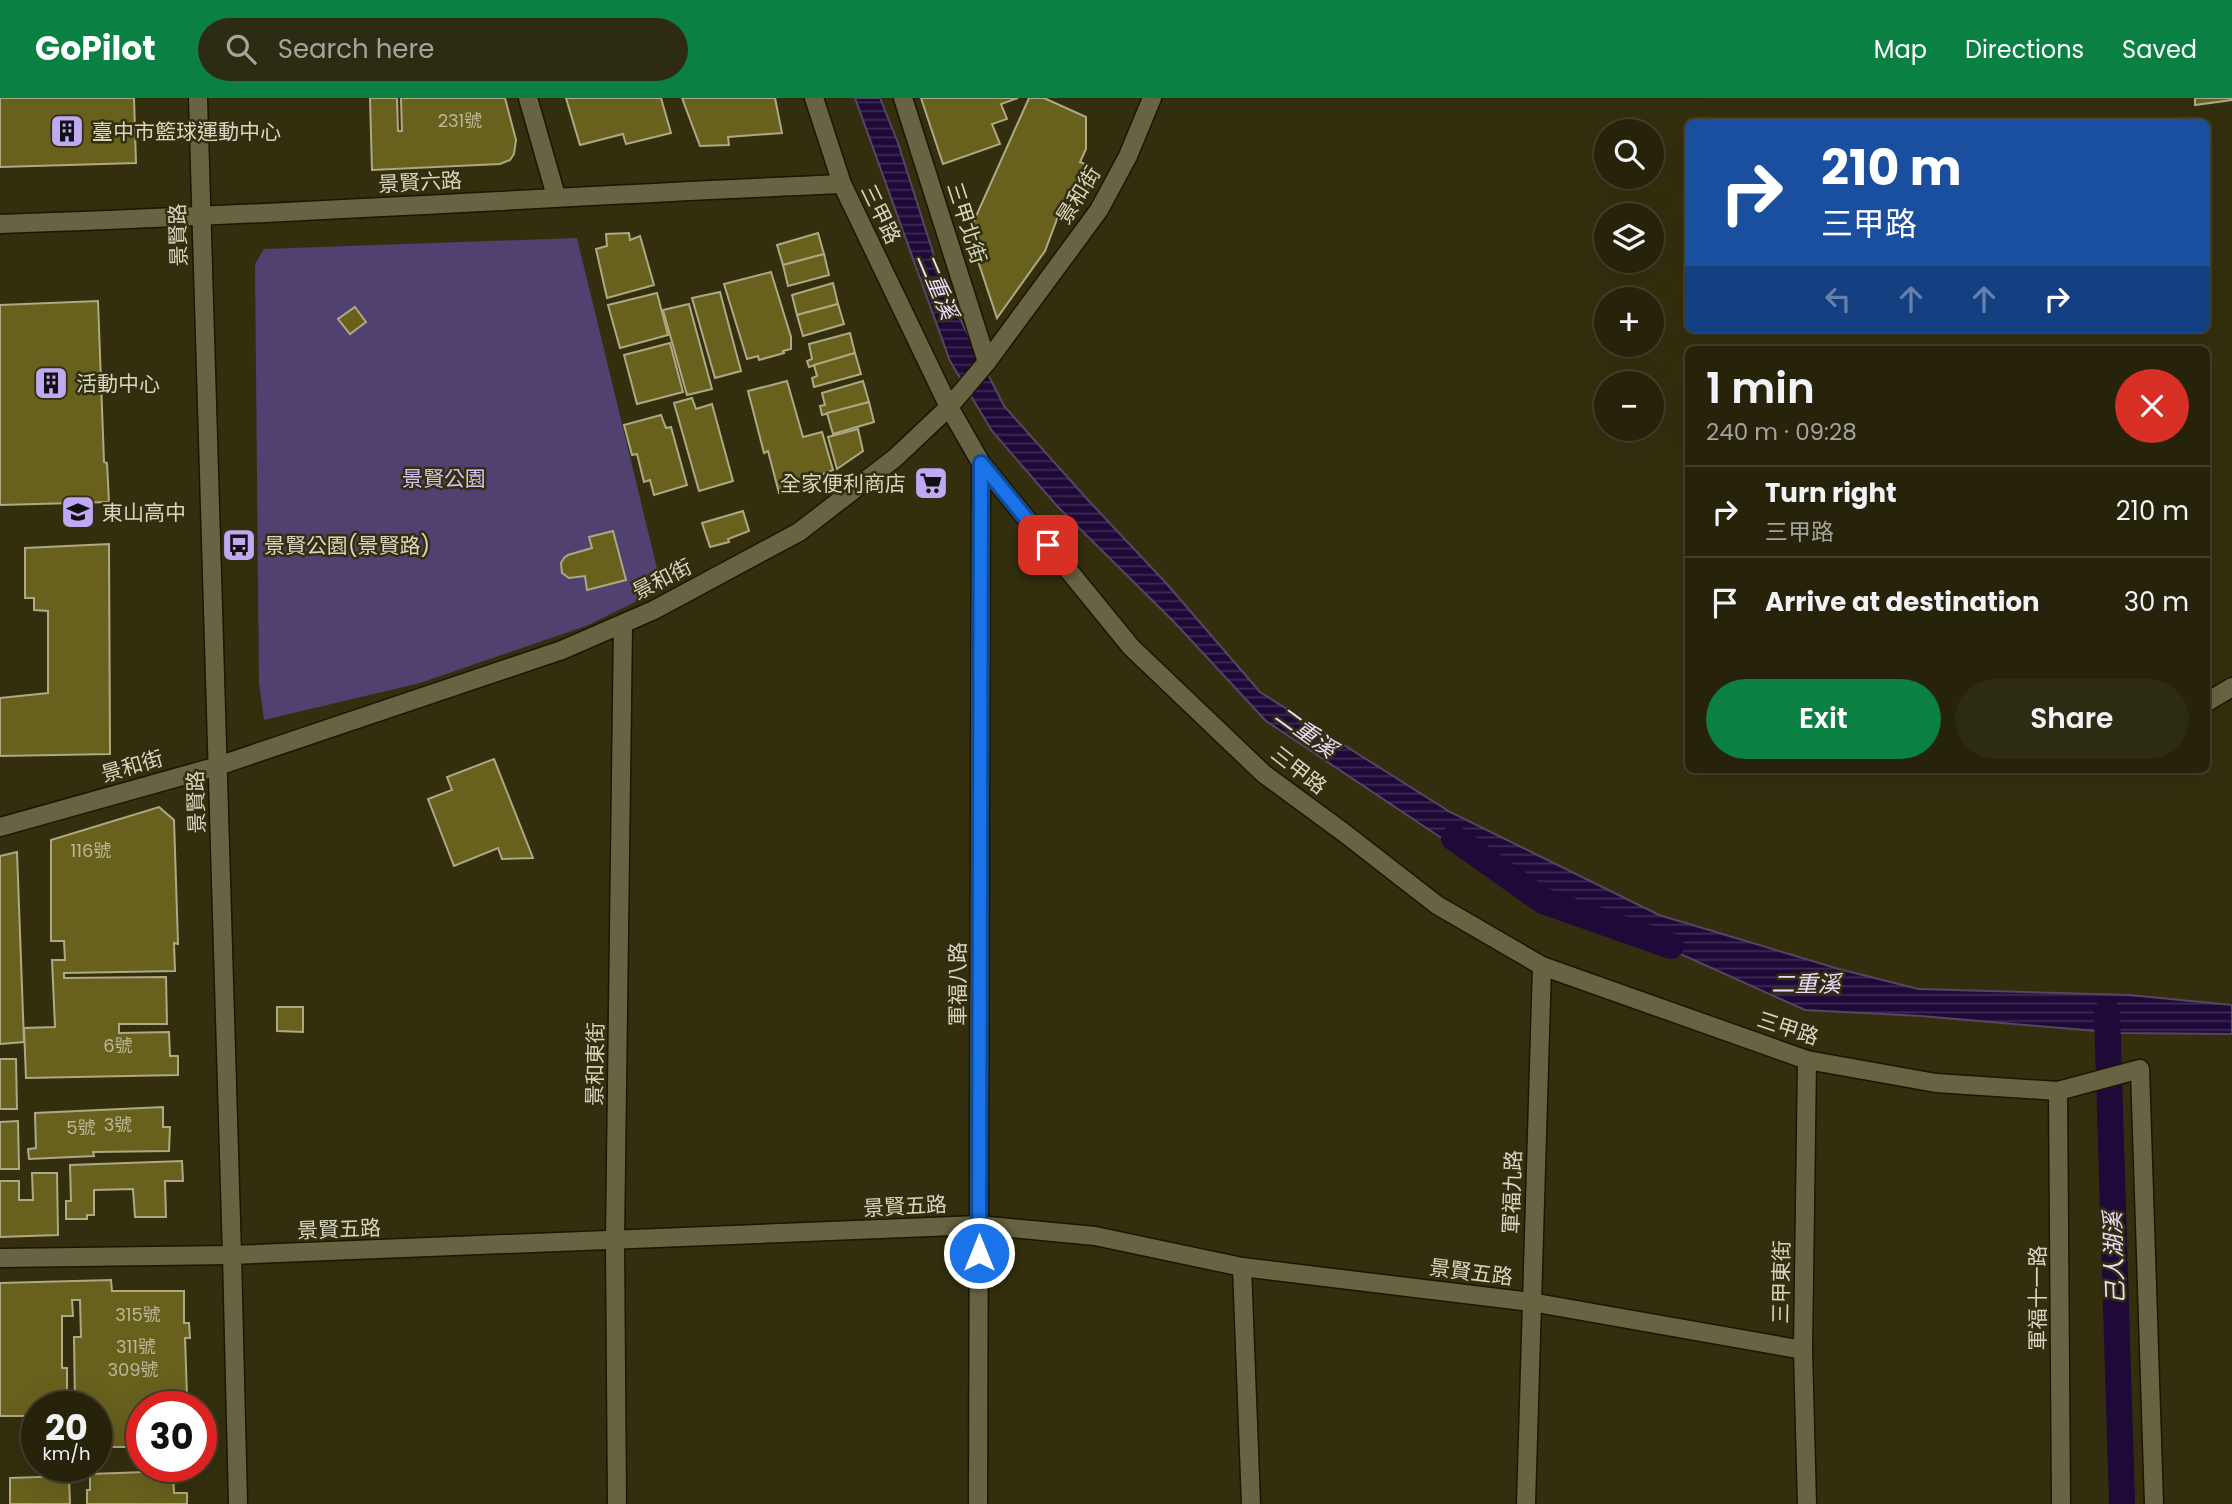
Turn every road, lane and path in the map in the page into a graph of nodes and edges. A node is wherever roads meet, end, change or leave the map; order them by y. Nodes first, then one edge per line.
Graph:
1 (198, 98) edge
2 (528, 98) edge
3 (814, 98) edge
4 (903, 98) edge
5 (1152, 98) edge
6 (842, 184) junction
7 (556, 197) junction
8 (200, 218) junction
9 (0, 223) edge
10 (987, 362) junction
11 (949, 407) junction
12 (981, 463) junction
13 (623, 624) junction
14 (2232, 687) edge
15 (2210, 700) edge
16 (218, 766) junction
17 (0, 827) edge
18 (1542, 966) junction
19 (1807, 1060) junction
20 (2058, 1091) junction
21 (979, 1225) junction
22 (615, 1241) junction
23 (232, 1255) junction
24 (0, 1258) edge
25 (1242, 1267) junction
26 (1531, 1302) junction
27 (1803, 1350) junction
28 (238, 1504) edge
29 (617, 1504) edge
30 (978, 1504) edge
31 (1251, 1504) edge
32 (1526, 1504) edge
33 (1807, 1504) edge
34 (2061, 1504) edge
35 (2154, 1504) edge

1 - 8 street, 景賢路
2 - 7 street
3 - 6 street, 三甲路
4 - 10 street, 三甲北街
5 - 10 street, 景和街
6 - 7 street, 景賢六路
6 - 11 street, 三甲路
7 - 8 street, 景賢六路
8 - 9 street, 景賢六路
8 - 16 street, 景賢路
10 - 11 street, 景和街
11 - 12 street, 三甲路
11 - 13 street, 景和街
12 - 18 street, 三甲路
12 - 21 street, 軍福八路
13 - 16 street, 景和街
13 - 22 street, 景和東街
14 - 15 street
16 - 17 street, 景和街
16 - 23 street, 景賢路
18 - 19 street, 三甲路
18 - 26 street, 軍福九路
19 - 20 street, 三甲路
19 - 27 street, 三甲東街
20 - 34 street, 軍福十一路
20 - 35 street, 三甲路
21 - 22 street, 景賢五路
21 - 25 street, 景賢五路
21 - 30 street, 軍福八路
22 - 23 street, 景賢五路
22 - 29 street, 景和東街
23 - 24 street, 景賢五路
23 - 28 street, 景賢路
25 - 26 street, 景賢五路
25 - 31 street
26 - 27 street, 景賢五路
26 - 32 street, 軍福九路
27 - 33 street, 三甲東街

